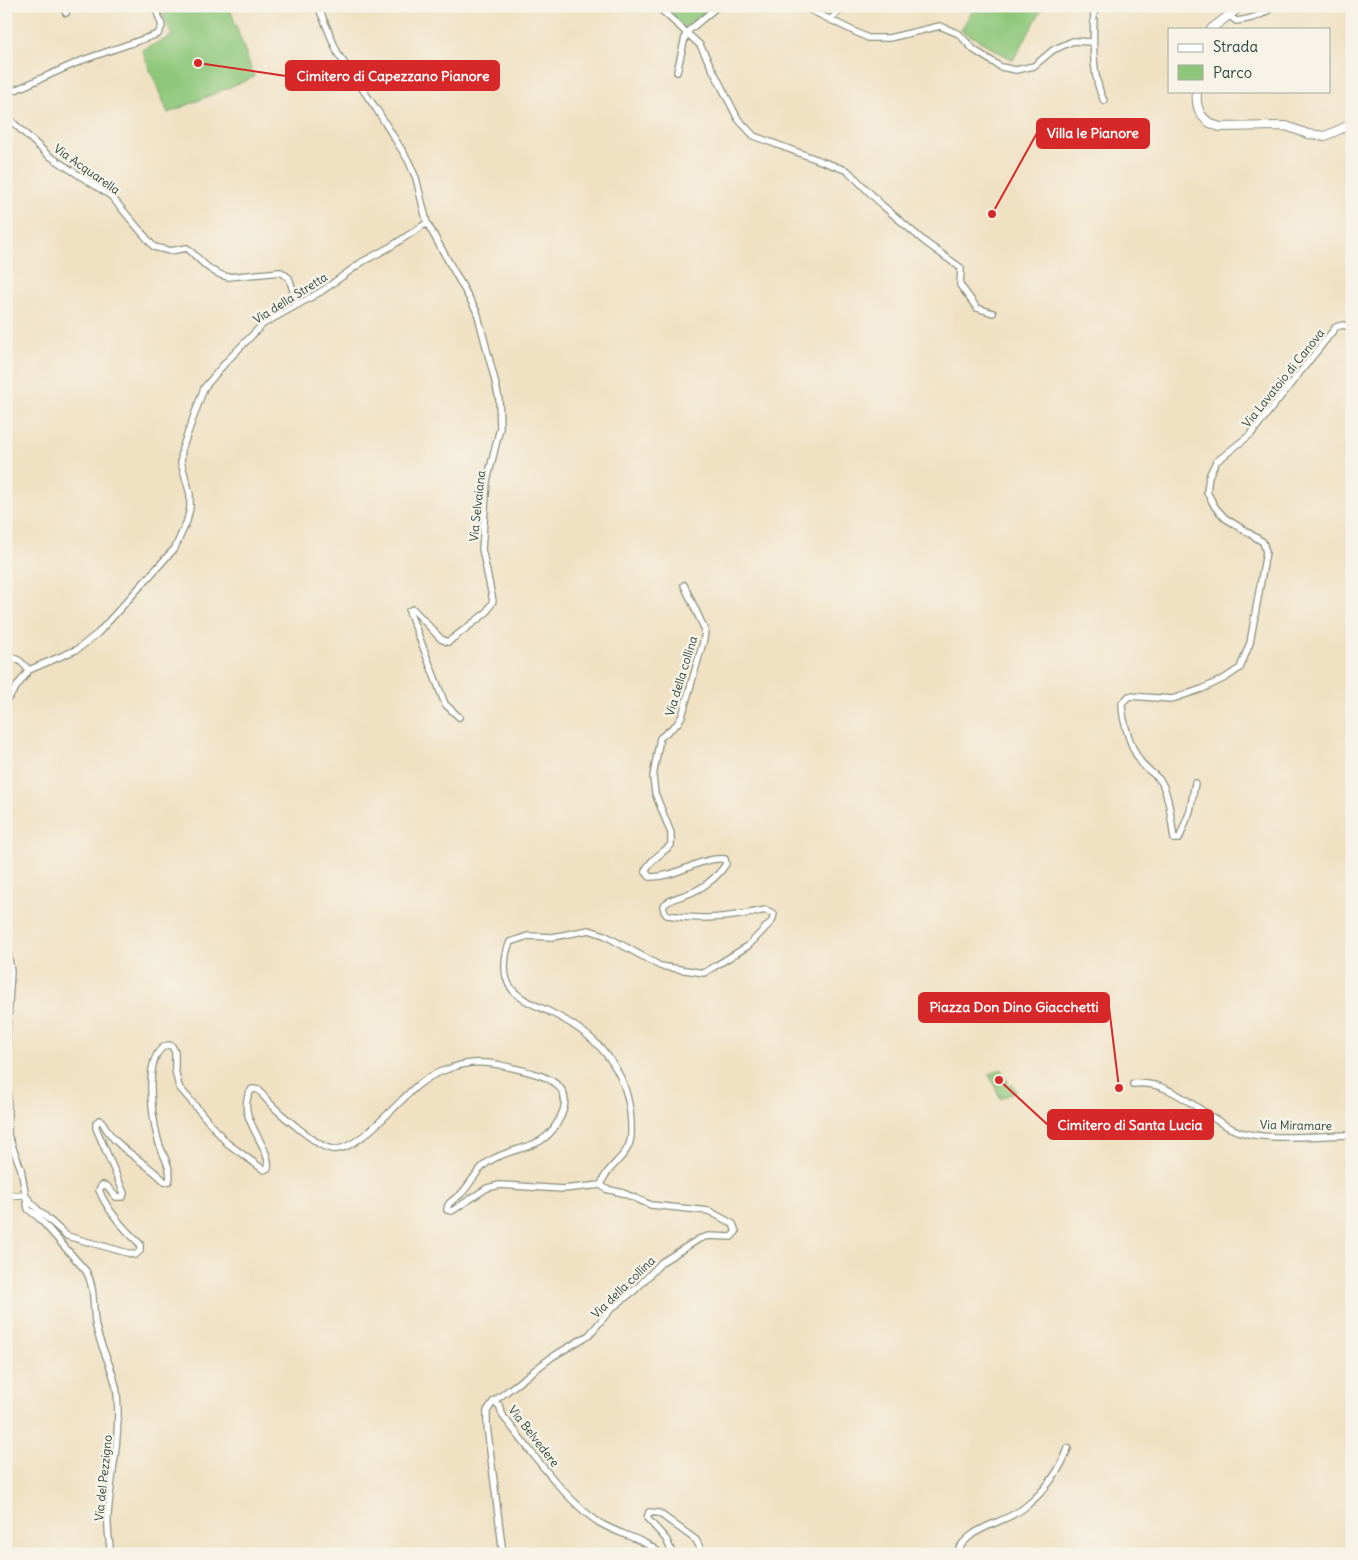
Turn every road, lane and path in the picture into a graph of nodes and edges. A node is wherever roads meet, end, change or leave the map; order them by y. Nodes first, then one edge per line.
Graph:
1 (63, 6) edge
2 (154, 6) edge
3 (318, 6) edge
4 (657, 6) edge
5 (718, 6) edge
6 (802, 6) edge
7 (843, 6) edge
8 (1094, 6) edge
9 (1241, 6) edge
10 (1274, 6) edge
11 (66, 13) dead end
12 (1230, 16) junction
13 (832, 19) junction
14 (1212, 28) edge
15 (686, 33) junction
16 (1093, 42) junction
17 (677, 72) dead end
18 (1197, 92) edge
19 (6, 94) edge
20 (1104, 101) dead end
21 (6, 116) edge
22 (1352, 124) edge
23 (427, 223) junction
24 (297, 303) junction
25 (993, 313) dead end
26 (1352, 328) edge
27 (684, 585) dead end
28 (6, 654) edge
29 (29, 670) junction
30 (6, 701) edge
31 (459, 716) dead end
32 (1195, 783) dead end
33 (6, 943) edge
34 (1133, 1084) dead end
35 (1352, 1135) edge
36 (601, 1185) junction
37 (25, 1194) junction
38 (6, 1196) edge
39 (493, 1402) junction
40 (1068, 1448) dead end
41 (111, 1554) edge
42 (503, 1554) edge
43 (661, 1554) edge
44 (670, 1554) edge
45 (704, 1554) edge
46 (956, 1554) edge

1 - 11 street
2 - 19 street
3 - 23 street
4 - 15 street
5 - 15 street
6 - 13 street
7 - 13 street
8 - 16 street
9 - 12 street
10 - 12 street
12 - 14 street
13 - 16 street
15 - 17 street
15 - 25 street
16 - 20 street
18 - 22 street
21 - 24 street, Via Acquarella
23 - 24 street, Via della Stretta
23 - 31 street, Via Selvaiana
24 - 29 street, Via della Stretta
26 - 32 street, Via Lavatoio di Canova
27 - 36 street, Via della collina
28 - 29 street
29 - 30 street
33 - 37 street, Via del Pezzigno
34 - 35 street, Via Miramare
36 - 37 street
36 - 39 street, Via della collina
37 - 38 street
37 - 41 street, Via del Pezzigno
39 - 42 street, Via Belvedere
39 - 43 street, Via Belvedere
40 - 46 street
44 - 45 street

